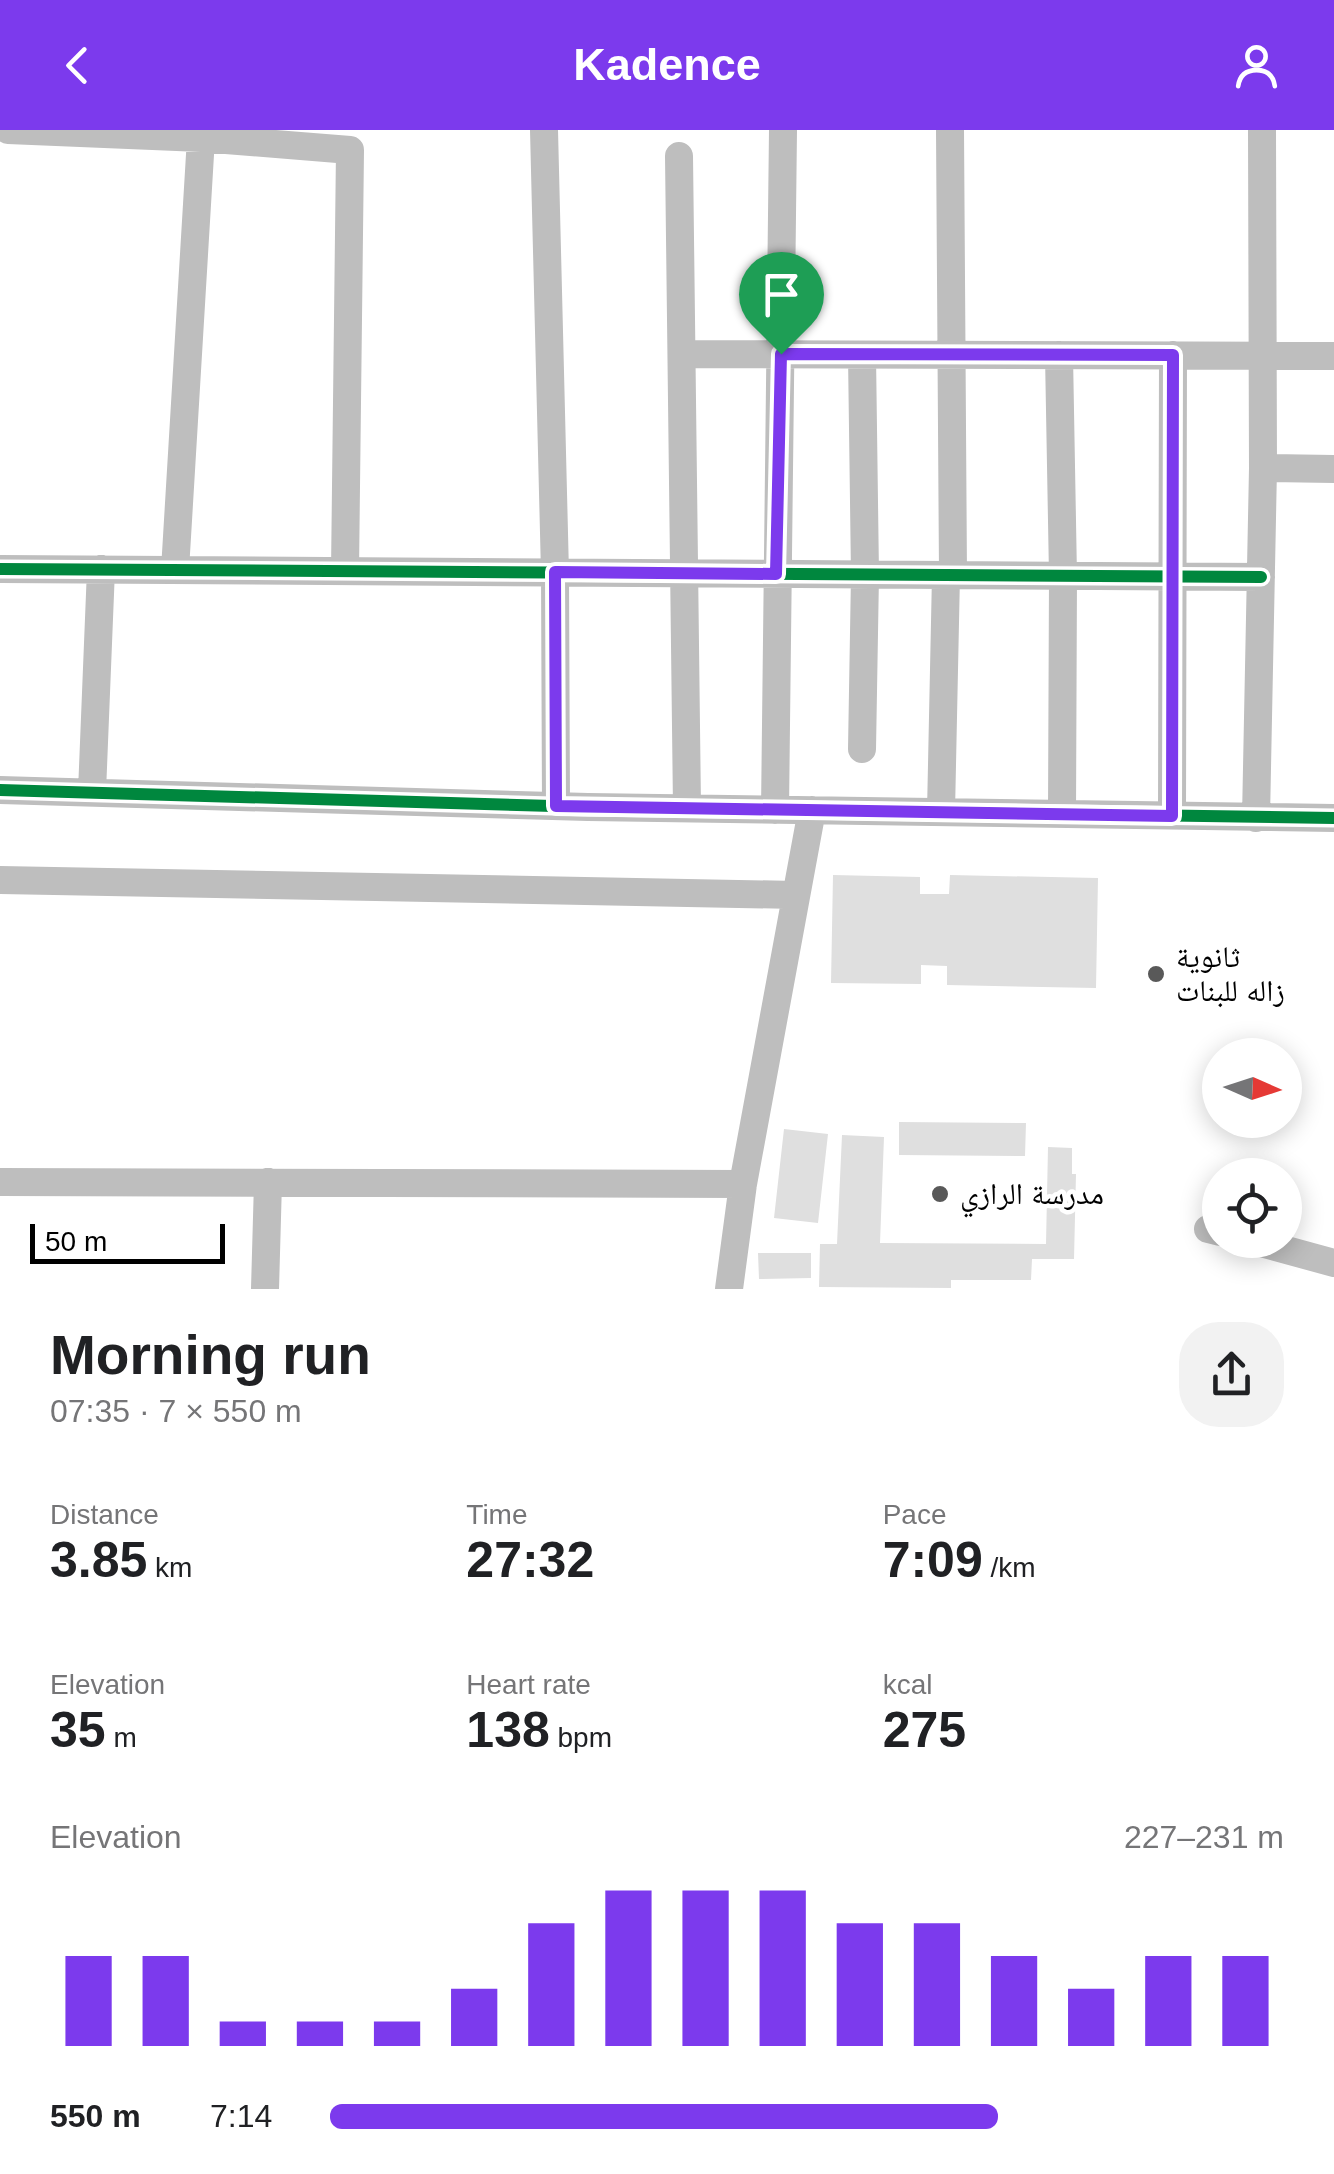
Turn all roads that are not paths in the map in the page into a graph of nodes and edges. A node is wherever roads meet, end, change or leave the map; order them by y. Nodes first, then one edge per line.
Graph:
1 (8, 130) edge
2 (544, 130) edge
3 (783, 130) edge
4 (950, 130) edge
5 (1262, 130) edge
6 (278, 137) edge
7 (201, 138) junction
8 (679, 156) dead end
9 (684, 354) junction
10 (781, 354) junction
11 (862, 354) junction
12 (1059, 354) junction
13 (952, 355) junction
14 (1173, 355) junction
15 (1263, 355) junction
16 (1334, 356) edge
17 (1263, 468) junction
18 (1334, 469) edge
19 (0, 569) edge
20 (101, 569) junction
21 (174, 570) junction
22 (345, 571) junction
23 (555, 572) junction
24 (686, 573) junction
25 (776, 574) junction
26 (865, 574) junction
27 (949, 575) junction
28 (1064, 576) junction
29 (1174, 577) junction
30 (1261, 577) junction
31 (862, 749) dead end
32 (0, 790) edge
33 (92, 792) junction
34 (556, 806) junction
35 (687, 808) junction
36 (775, 810) junction
37 (812, 810) junction
38 (941, 812) junction
39 (1062, 814) junction
40 (1172, 816) junction
41 (1256, 818) junction
42 (1334, 818) edge
43 (0, 880) edge
44 (796, 895) junction
45 (0, 1182) edge
46 (268, 1182) junction
47 (743, 1184) junction
48 (1302, 1254) edge
49 (1334, 1263) edge
50 (265, 1289) edge
51 (729, 1289) edge

1 - 7 street
2 - 23 street
3 - 10 street
4 - 13 street
5 - 15 street
6 - 7 street
6 - 22 street
7 - 21 street
8 - 9 street
9 - 10 street
9 - 24 street
10 - 11 street
10 - 25 street
11 - 13 street
11 - 26 street
12 - 13 street
12 - 14 street
12 - 28 street
13 - 27 street
14 - 15 street
14 - 29 street
15 - 16 street
15 - 17 street
17 - 18 street
17 - 30 street
19 - 20 street
20 - 21 street
20 - 33 street
21 - 22 street
22 - 23 street
23 - 24 street
23 - 34 street
24 - 25 street
24 - 35 street
25 - 26 street
25 - 36 street
26 - 27 street
26 - 31 street
27 - 28 street
27 - 38 street
28 - 29 street
28 - 39 street
29 - 30 street
29 - 40 street
30 - 41 street
32 - 33 street
33 - 34 street
34 - 35 street
35 - 36 street
36 - 37 street
37 - 38 street
37 - 44 street
38 - 39 street
39 - 40 street
40 - 41 street
41 - 42 street
43 - 44 street
44 - 47 street
45 - 46 street
46 - 47 street
46 - 50 street
47 - 51 street
48 - 49 street

